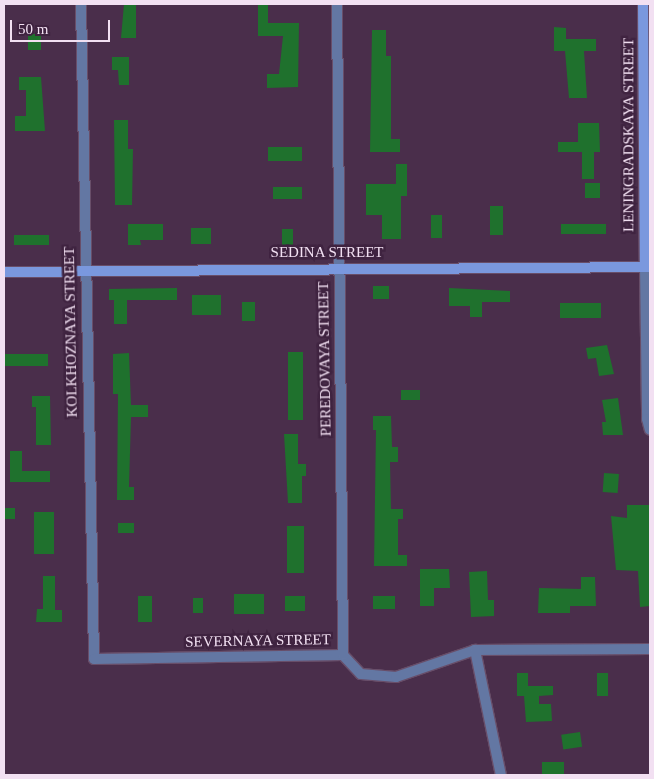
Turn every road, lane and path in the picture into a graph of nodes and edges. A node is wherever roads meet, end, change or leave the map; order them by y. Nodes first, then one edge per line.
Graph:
1 (81, 4) edge
2 (337, 4) edge
3 (643, 4) edge
4 (648, 267) edge
5 (339, 268) junction
6 (85, 270) junction
7 (4, 272) edge
8 (650, 430) edge
9 (476, 650) junction
10 (650, 650) edge
11 (343, 655) junction
12 (94, 659) joint
13 (501, 775) edge

1 - 6 street, KOLKHOZNAYA STREET
2 - 5 street, PEREDOVAYA STREET
3 - 4 main road, LENINGRADSKAYA STREET
4 - 5 main road, SEDINA STREET
4 - 8 street
5 - 6 main road, SEDINA STREET
5 - 11 street, PEREDOVAYA STREET
6 - 7 main road, SEDINA STREET
6 - 12 street, KOLKHOZNAYA STREET
9 - 10 street, SEVERNAYA STREET
9 - 11 street, SEVERNAYA STREET
9 - 13 street
11 - 12 street, SEVERNAYA STREET

